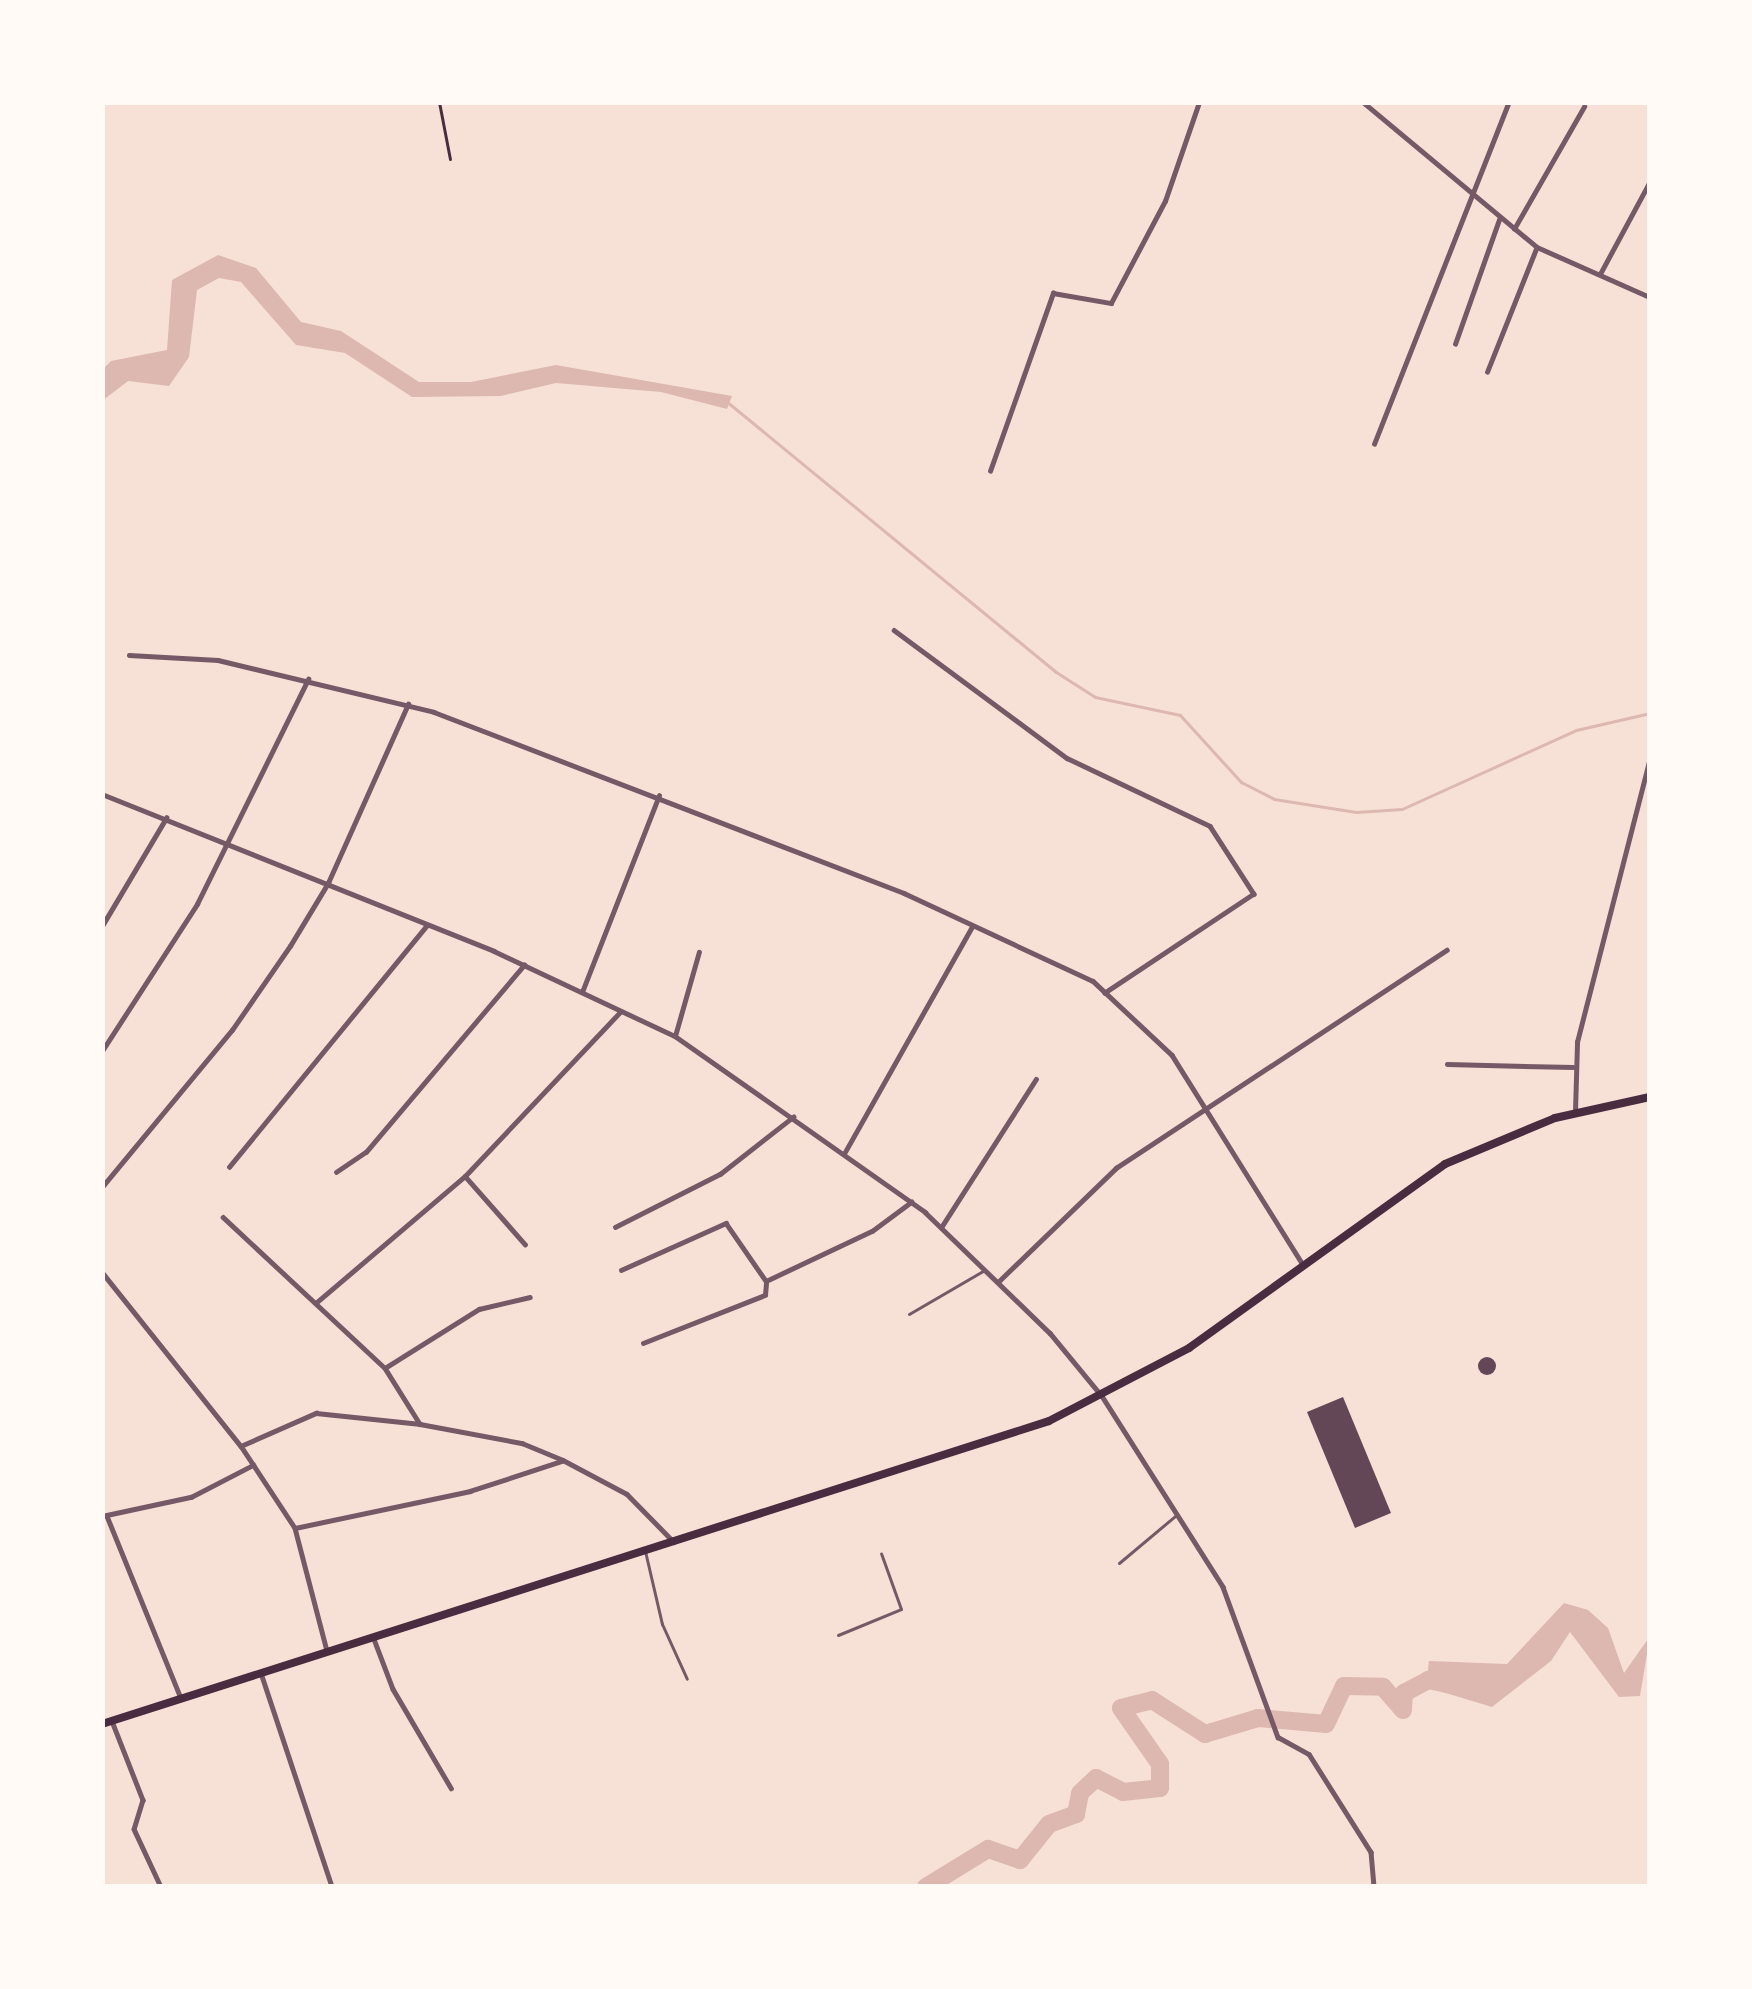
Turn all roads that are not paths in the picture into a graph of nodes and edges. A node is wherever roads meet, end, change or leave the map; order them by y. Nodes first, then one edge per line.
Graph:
1 (1199, 102) edge
2 (1363, 102) edge
3 (1509, 102) edge
4 (1584, 107) dead end
5 (1650, 181) edge
6 (1471, 194) junction
7 (1499, 219) junction
8 (1514, 229) junction
9 (1538, 247) junction
10 (1600, 274) junction
11 (1650, 297) edge
12 (1455, 344) dead end
13 (1487, 372) dead end
14 (1374, 444) dead end
15 (990, 471) dead end
16 (894, 630) dead end
17 (129, 655) dead end
18 (308, 679) junction
19 (408, 704) junction
20 (1650, 758) edge
21 (102, 794) edge
22 (659, 796) junction
23 (166, 818) junction
24 (229, 843) junction
25 (328, 883) junction
26 (428, 923) junction
27 (973, 925) junction
28 (102, 926) edge
29 (1447, 950) dead end
30 (698, 952) dead end
31 (524, 964) junction
32 (582, 992) junction
33 (1105, 993) junction
34 (621, 1011) junction
35 (675, 1036) junction
36 (102, 1051) edge
37 (1447, 1064) dead end
38 (1574, 1067) junction
39 (1036, 1079) dead end
40 (1650, 1096) edge
41 (1202, 1107) junction
42 (1576, 1112) junction
43 (794, 1116) junction
44 (844, 1152) junction
45 (229, 1167) dead end
46 (336, 1172) dead end
47 (465, 1176) junction
48 (102, 1187) edge
49 (911, 1202) junction
50 (223, 1217) dead end
51 (615, 1227) dead end
52 (941, 1227) junction
53 (525, 1244) dead end
54 (1303, 1265) junction
55 (621, 1270) dead end
56 (985, 1270) junction
57 (102, 1272) edge
58 (766, 1281) junction
59 (998, 1282) junction
60 (530, 1297) dead end
61 (317, 1302) junction
62 (909, 1314) dead end
63 (643, 1343) dead end
64 (385, 1369) junction
65 (1102, 1396) junction
66 (421, 1424) junction
67 (241, 1446) junction
68 (563, 1460) junction
69 (254, 1465) junction
70 (105, 1516) edge
71 (1175, 1516) junction
72 (295, 1528) junction
73 (674, 1542) junction
74 (645, 1551) junction
75 (881, 1553) dead end
76 (1119, 1563) dead end
77 (838, 1635) dead end
78 (373, 1636) junction
79 (327, 1652) junction
80 (261, 1673) junction
81 (687, 1679) dead end
82 (181, 1698) junction
83 (107, 1722) edge
84 (451, 1788) dead end
85 (161, 1887) edge
86 (332, 1887) edge
87 (1374, 1887) edge

1 - 15 street
2 - 6 street
3 - 6 street
4 - 8 street
5 - 10 street
6 - 7 street
6 - 14 street
7 - 8 street
7 - 12 street
8 - 9 street
9 - 10 street
9 - 13 street
10 - 11 street
16 - 33 street
17 - 18 street
18 - 19 street
18 - 24 street
19 - 22 street
19 - 25 street
20 - 38 street
21 - 23 street
22 - 27 street
22 - 32 street
23 - 24 street
23 - 28 street
24 - 25 street
24 - 36 street
25 - 26 street
25 - 48 street
26 - 31 street
26 - 45 street
27 - 33 street
27 - 44 street
29 - 41 street
30 - 35 street
31 - 32 street
31 - 46 street
32 - 34 street
33 - 41 street
34 - 35 street
34 - 47 street
35 - 43 street
37 - 38 street
38 - 42 street
39 - 52 street
40 - 42 main road
41 - 54 street
41 - 59 street
42 - 54 main road
43 - 44 street
43 - 51 street
44 - 49 street
47 - 53 street
47 - 61 street
49 - 52 street
49 - 58 street
50 - 61 street
52 - 56 street
54 - 65 main road
55 - 58 street
56 - 59 street
56 - 62 lane
57 - 67 street
58 - 63 street
59 - 65 street
60 - 64 street
61 - 64 street
64 - 66 street
65 - 71 street
65 - 73 main road
66 - 67 street
66 - 68 street
67 - 69 street
68 - 72 street
68 - 73 street
69 - 70 street
69 - 72 street
70 - 82 street
71 - 76 lane
71 - 87 street
72 - 79 street
73 - 74 main road
74 - 78 main road
74 - 81 lane
75 - 77 lane
78 - 79 main road
78 - 84 street
79 - 80 main road
80 - 82 main road
80 - 86 street
82 - 83 main road
83 - 85 street

